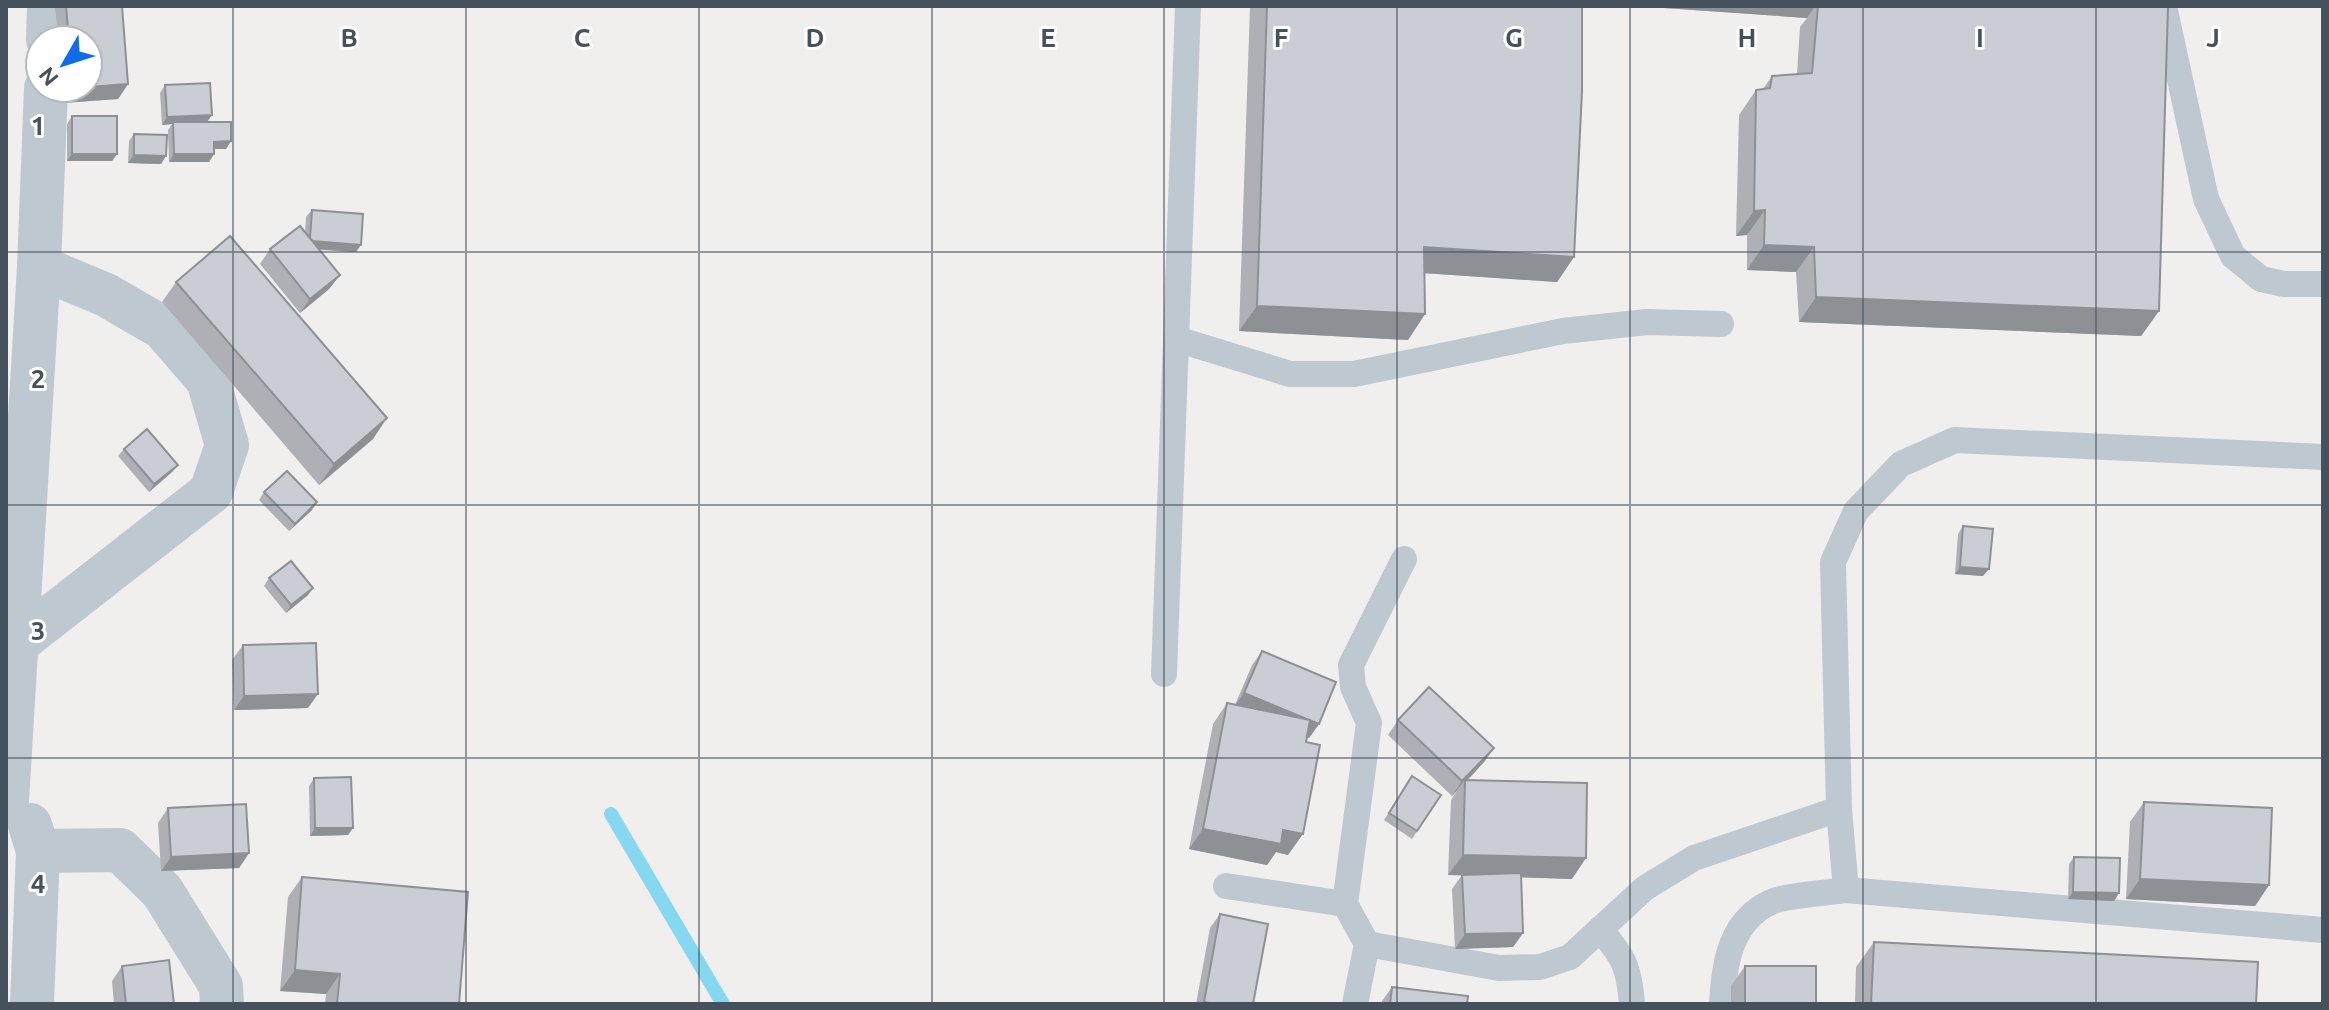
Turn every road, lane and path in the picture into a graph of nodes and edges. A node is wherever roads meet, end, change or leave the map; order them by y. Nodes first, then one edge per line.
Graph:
1 (1188, 6) edge
2 (2164, 6) edge
3 (45, 104) edge
4 (39, 267) junction
5 (2323, 284) edge
6 (1721, 324) dead end
7 (1176, 339) junction
8 (2323, 457) edge
9 (1404, 559) dead end
10 (16, 644) junction
11 (1164, 674) dead end
12 (6, 801) edge
13 (1839, 809) junction
14 (38, 851) junction
15 (1226, 886) dead end
16 (1846, 890) junction
17 (1345, 904) junction
18 (1600, 929) junction
19 (2323, 930) edge
20 (1367, 944) junction
21 (32, 1004) edge
22 (222, 1004) edge
23 (1355, 1004) edge
24 (1632, 1004) edge
25 (1722, 1004) edge

1 - 7 lane
2 - 5 lane
3 - 4 street
4 - 10 street
4 - 10 street
6 - 7 lane
7 - 11 lane
8 - 13 lane
9 - 17 lane
10 - 12 street
12 - 14 street
13 - 16 lane
13 - 18 lane
14 - 21 street
14 - 22 street
15 - 17 lane
16 - 19 lane
16 - 25 lane
17 - 20 lane
18 - 20 lane
18 - 24 lane
20 - 23 lane

